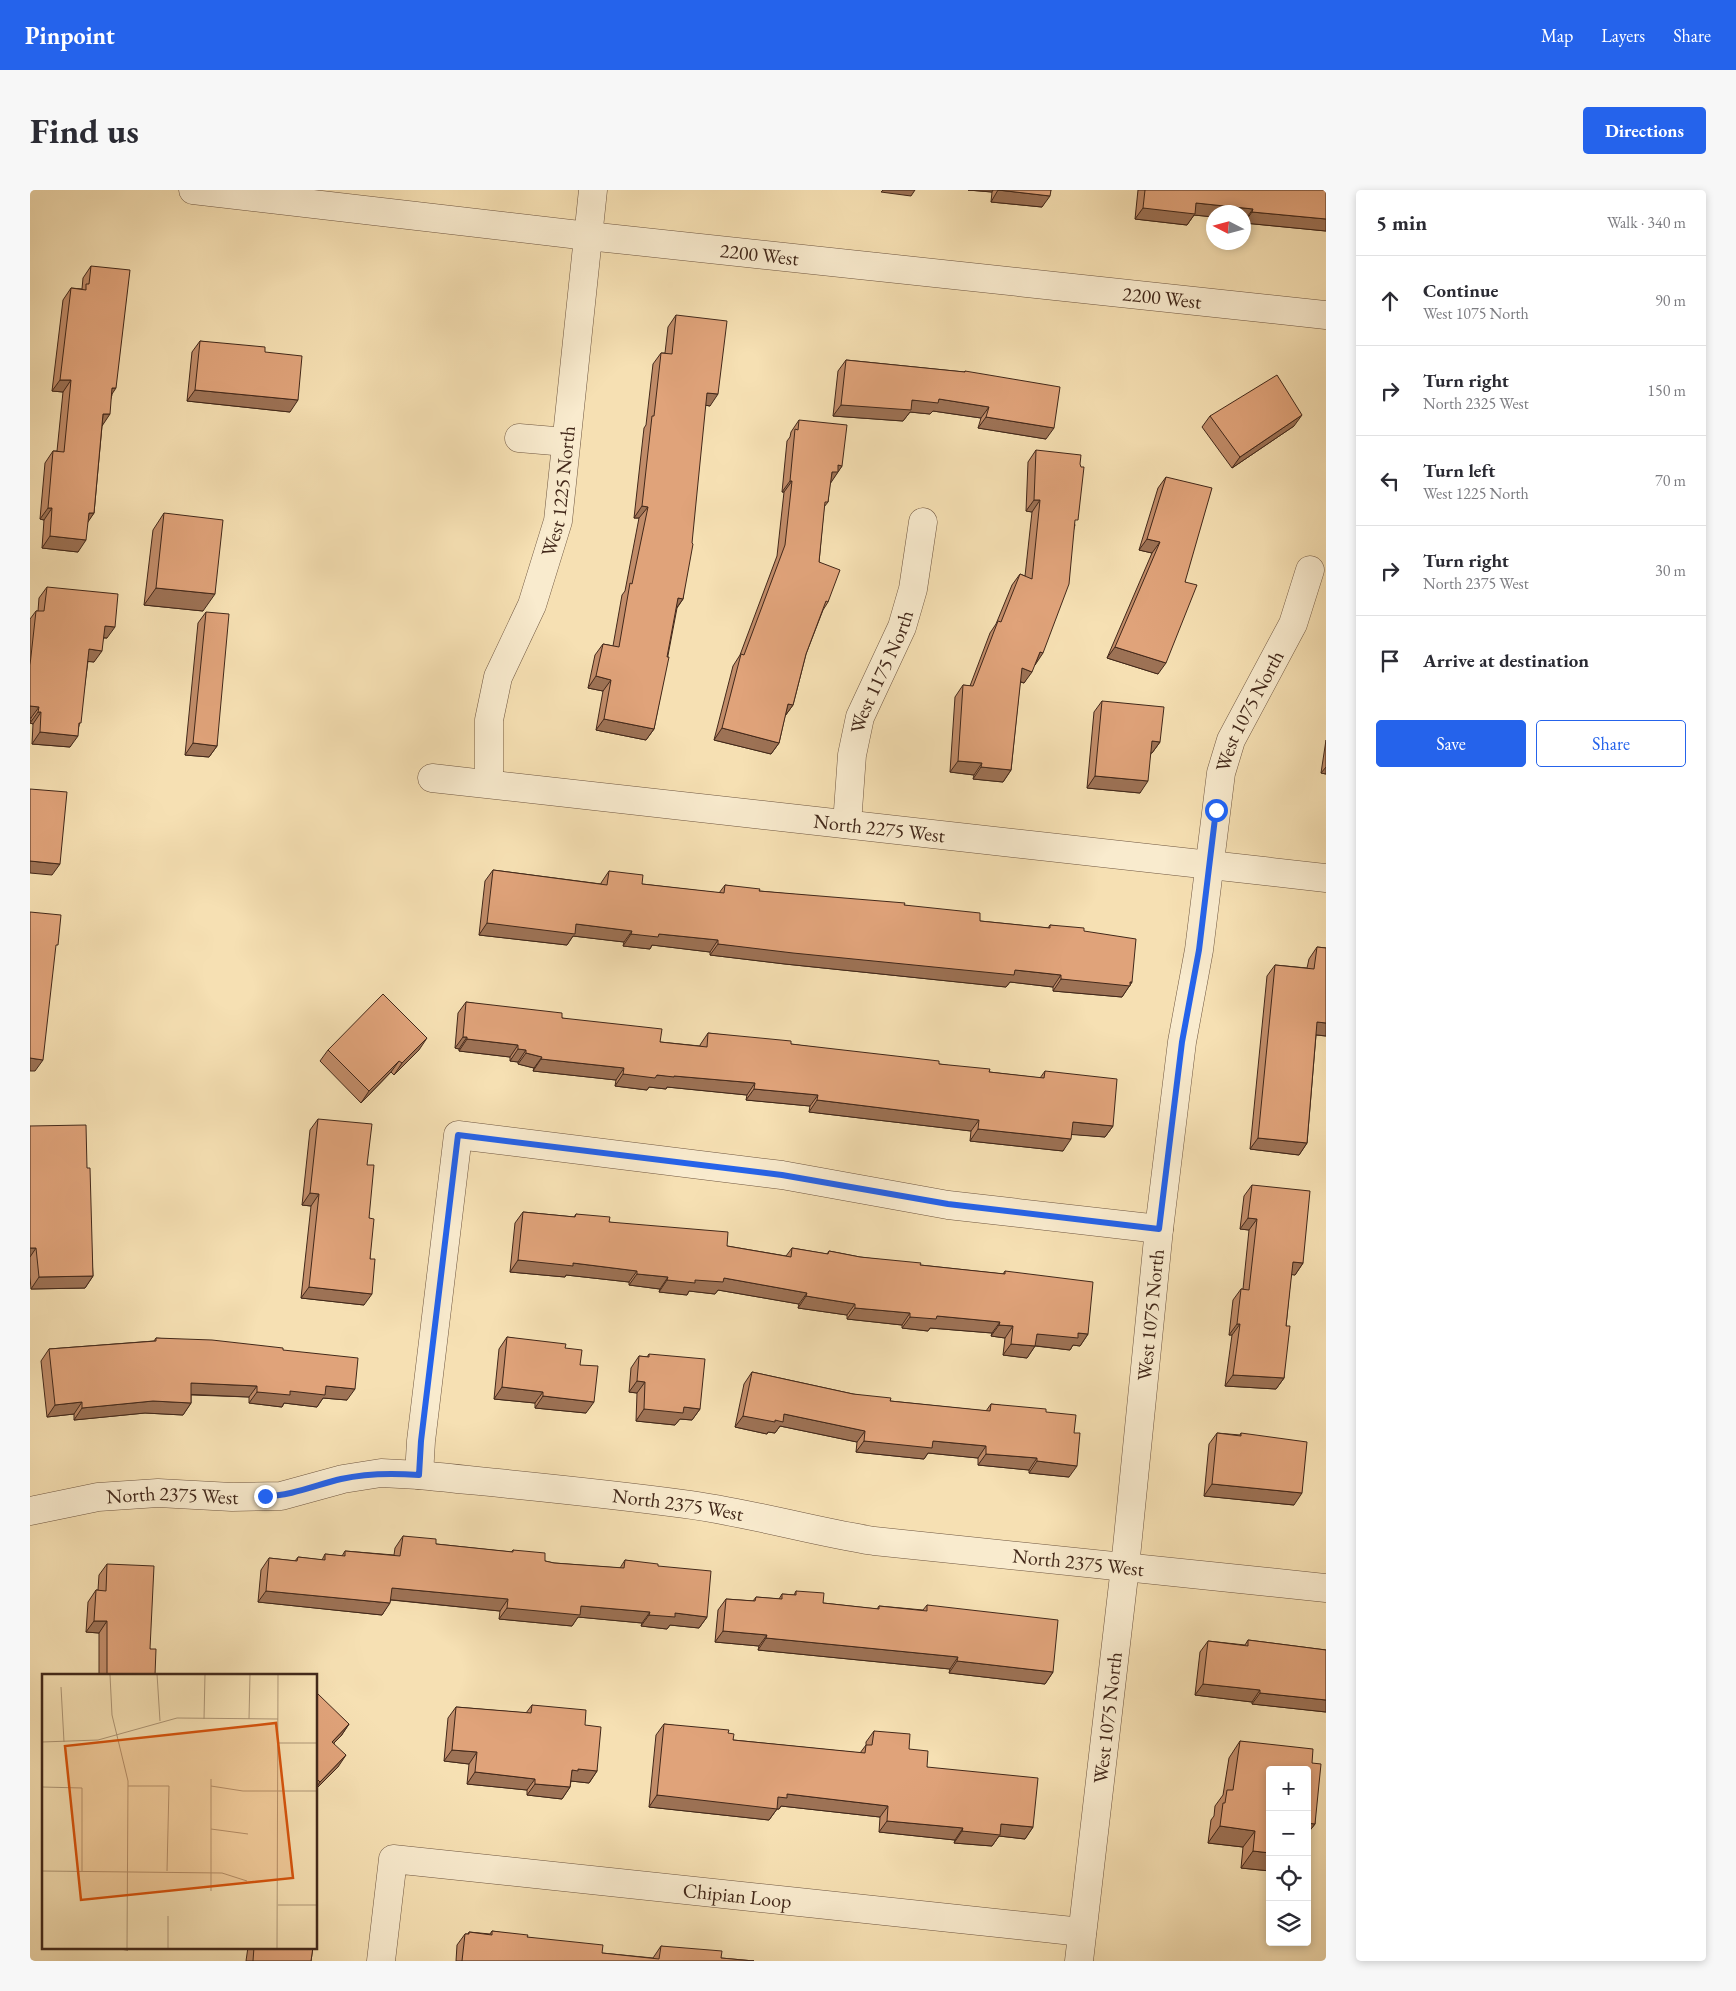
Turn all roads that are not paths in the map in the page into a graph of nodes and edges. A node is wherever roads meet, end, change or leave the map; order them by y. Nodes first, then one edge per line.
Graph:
1 (194, 190) edge
2 (593, 190) edge
3 (588, 236) junction
4 (1326, 315) edge
5 (519, 438) dead end
6 (566, 442) junction
7 (923, 522) dead end
8 (1310, 570) dead end
9 (432, 778) dead end
10 (489, 783) junction
11 (847, 824) junction
12 (1208, 864) junction
13 (1326, 878) edge
14 (1159, 1229) junction
15 (419, 1475) junction
16 (30, 1511) edge
17 (1125, 1567) junction
18 (1326, 1588) edge
19 (1082, 1932) junction
20 (381, 1961) edge
21 (1079, 1961) edge

1 - 3 street, 2200 West
2 - 3 street, West 1225 North
3 - 4 street, 2200 West
3 - 6 street, West 1225 North
5 - 6 street
6 - 10 street, West 1225 North
7 - 11 street, West 1175 North
8 - 12 street, West 1075 North
9 - 10 street, North 2275 West
10 - 11 street, North 2275 West
11 - 12 street, North 2275 West
12 - 13 street, North 2275 West
12 - 14 street, West 1075 North
14 - 15 street
14 - 17 street, West 1075 North
15 - 16 street, North 2375 West
15 - 17 street, North 2375 West
17 - 18 street, North 2375 West
17 - 19 street, West 1075 North
19 - 20 street, Chipian Loop
19 - 21 street, West 1075 North

